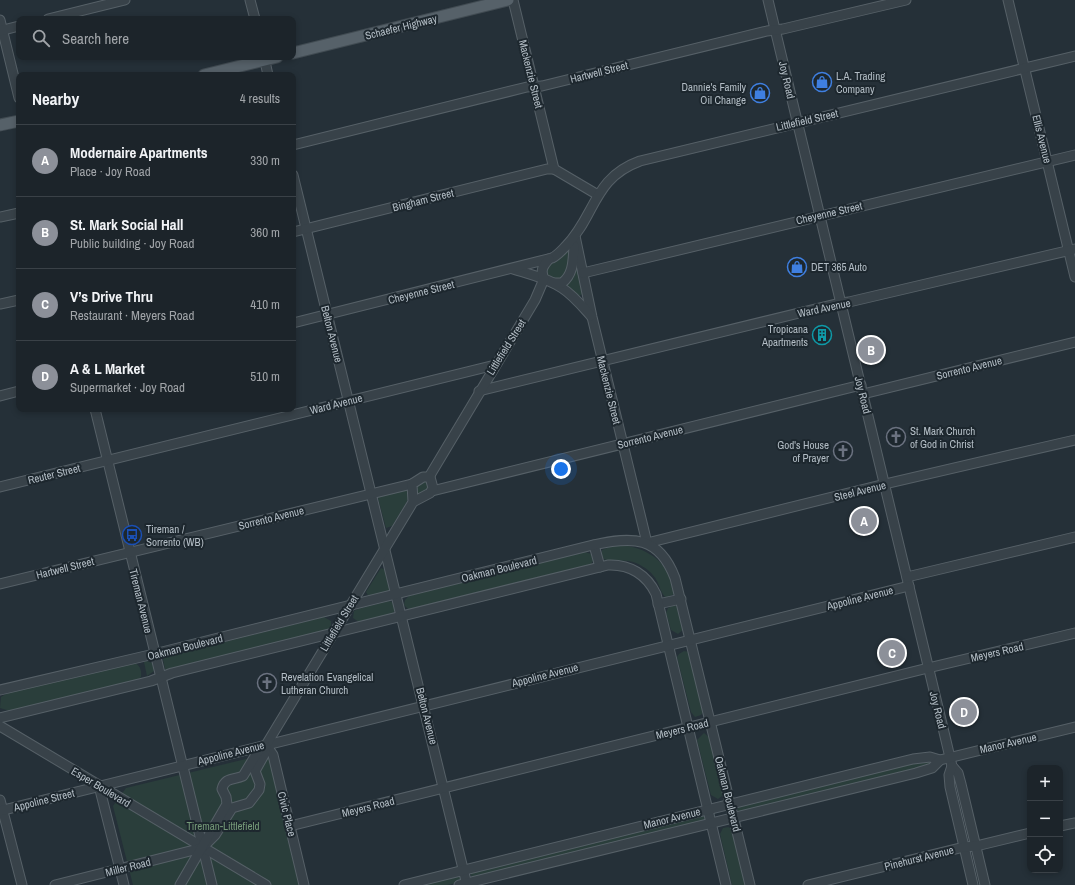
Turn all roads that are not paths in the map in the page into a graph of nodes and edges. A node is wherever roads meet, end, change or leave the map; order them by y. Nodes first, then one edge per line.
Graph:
1 (125, 0) edge
2 (250, 0) edge
3 (508, 0) edge
4 (513, 0) edge
5 (768, 0) edge
6 (906, 0) edge
7 (1008, 0) edge
8 (60, 16) edge
9 (254, 16) edge
10 (0, 20) edge
11 (16, 27) edge
12 (1, 30) edge
13 (775, 30) junction
14 (296, 52) edge
15 (1075, 56) edge
16 (260, 60) edge
17 (264, 60) edge
18 (1024, 68) junction
19 (215, 72) edge
20 (267, 72) edge
21 (534, 86) junction
22 (16, 87) edge
23 (16, 121) edge
24 (797, 122) junction
25 (0, 125) edge
26 (296, 143) edge
27 (1075, 155) edge
28 (1047, 161) junction
29 (554, 169) junction
30 (296, 187) edge
31 (598, 194) junction
32 (16, 214) edge
33 (819, 215) junction
34 (0, 217) edge
35 (306, 229) junction
36 (296, 231) edge
37 (575, 236) junction
38 (1072, 249) edge
39 (549, 259) junction
40 (512, 269) junction
41 (583, 273) junction
42 (1075, 277) edge
43 (548, 281) junction
44 (16, 301) edge
45 (840, 303) junction
46 (0, 304) edge
47 (327, 315) junction
48 (592, 317) junction
49 (296, 323) edge
50 (1075, 342) edge
51 (602, 360) junction
52 (495, 365) junction
53 (862, 389) junction
54 (479, 391) junction
55 (16, 392) edge
56 (0, 396) edge
57 (348, 401) junction
58 (96, 412) edge
59 (1075, 440) edge
60 (622, 443) junction
61 (107, 460) junction
62 (429, 477) junction
63 (412, 484) junction
64 (885, 484) junction
65 (0, 487) edge
66 (435, 490) junction
67 (371, 493) junction
68 (413, 502) junction
69 (1075, 537) edge
70 (646, 543) junction
71 (594, 545) junction
72 (384, 548) junction
73 (130, 552) junction
74 (600, 567) junction
75 (907, 577) junction
76 (0, 584) edge
77 (909, 586) junction
78 (396, 594) junction
79 (680, 599) junction
80 (658, 604) junction
81 (349, 606) junction
82 (402, 616) junction
83 (332, 633) junction
84 (1075, 633) edge
85 (691, 639) junction
86 (668, 645) junction
87 (154, 654) junction
88 (928, 668) junction
89 (160, 678) junction
90 (0, 690) edge
91 (424, 706) junction
92 (0, 718) edge
93 (710, 722) junction
94 (0, 726) edge
95 (1075, 727) edge
96 (688, 728) junction
97 (266, 745) junction
98 (940, 760) junction
99 (951, 762) junction
100 (182, 766) junction
101 (99, 786) junction
102 (444, 788) junction
103 (0, 800) edge
104 (730, 804) junction
105 (708, 810) junction
106 (1, 811) edge
107 (733, 817) junction
108 (711, 822) junction
109 (1075, 823) edge
110 (1063, 825) edge
111 (290, 826) junction
112 (1027, 834) edge
113 (976, 846) junction
114 (964, 847) junction
115 (202, 848) junction
116 (120, 869) junction
117 (464, 870) junction
118 (464, 884) edge
119 (22, 885) edge
120 (55, 885) edge
121 (124, 885) edge
122 (180, 885) edge
123 (212, 885) edge
124 (266, 885) edge
125 (304, 885) edge
126 (404, 885) edge
127 (726, 885) edge
128 (750, 885) edge
129 (808, 885) edge
130 (973, 885) edge
131 (985, 885) edge

1 - 8 street
2 - 9 street
3 - 14 main road, Schaefer Highway
4 - 21 street, Mackenzie Street
5 - 13 street, Joy Road
6 - 13 street, Hartwell Street
7 - 18 street, Ellis Avenue
10 - 12 street
11 - 12 street
12 - 22 street
13 - 21 street, Hartwell Street
13 - 24 street, Joy Road
15 - 18 street, Littlefield Street
16 - 19 main road
17 - 20 street
18 - 24 street, Littlefield Street
18 - 28 street, Ellis Avenue
21 - 26 street, Hartwell Street
21 - 29 street, Mackenzie Street
23 - 25 main road
24 - 31 street, Littlefield Street
24 - 33 street, Joy Road
27 - 28 street, Cheyenne Street
28 - 33 street, Cheyenne Street
28 - 38 street, Ellis Avenue
29 - 31 street
29 - 35 street, Bingham Street
30 - 35 street, Belton Avenue
31 - 37 street, Littlefield Street
32 - 34 street
33 - 41 street, Cheyenne Street
33 - 45 street, Joy Road
35 - 36 street, Bingham Street
35 - 47 street, Belton Avenue
37 - 39 street, Littlefield Street
37 - 41 street, Mackenzie Street
37 - 43 street, Littlefield Street
38 - 42 street, Ellis Avenue
38 - 45 street, Ward Avenue
39 - 40 street, Cheyenne Street
39 - 43 street, Littlefield Street
40 - 43 street
40 - 47 street, Cheyenne Street
41 - 48 street, Mackenzie Street
43 - 48 street
43 - 52 street, Littlefield Street
44 - 46 street
45 - 51 street, Ward Avenue
45 - 53 street, Joy Road
47 - 49 street, Cheyenne Street
47 - 57 street, Belton Avenue
48 - 51 street, Mackenzie Street
50 - 53 street, Sorrento Avenue
51 - 54 street, Ward Avenue
51 - 60 street, Mackenzie Street
52 - 54 street, Littlefield Street
52 - 57 street, Ward Avenue
53 - 60 street, Sorrento Avenue
53 - 64 street, Joy Road
54 - 62 street, Littlefield Street
55 - 56 street
57 - 61 street, Ward Avenue
57 - 67 street, Belton Avenue
58 - 61 street, Tireman Avenue
59 - 64 street, Steel Avenue
60 - 66 street, Sorrento Avenue
60 - 70 street, Mackenzie Street
61 - 65 street, Reuter Street
61 - 73 street, Tireman Avenue
62 - 63 street, Sorrento Avenue
62 - 66 street
63 - 67 street, Sorrento Avenue
63 - 68 street
64 - 70 street, Steel Avenue
64 - 75 street, Joy Road
66 - 68 street, Sorrento Avenue
67 - 72 street, Belton Avenue
67 - 73 street, Sorrento Avenue
68 - 72 street, Littlefield Street
69 - 75 street
70 - 71 street, Oakman Boulevard
70 - 79 street, Oakman Boulevard
71 - 74 street
71 - 78 street, Oakman Boulevard
72 - 78 street, Belton Avenue
72 - 81 street, Littlefield Street
73 - 76 street, Hartwell Street
73 - 87 street, Tireman Avenue
74 - 80 street, Oakman Boulevard
74 - 82 street, Oakman Boulevard
75 - 77 street, Joy Road
77 - 85 street, Appoline Avenue
77 - 88 street, Joy Road
78 - 81 street, Oakman Boulevard
78 - 82 street, Belton Avenue
79 - 80 street
79 - 85 street, Oakman Boulevard
80 - 86 street, Oakman Boulevard
81 - 83 street, Littlefield Street
81 - 87 street, Oakman Boulevard
82 - 83 street, Oakman Boulevard
82 - 91 street, Belton Avenue
83 - 89 street, Oakman Boulevard
83 - 97 street, Littlefield Street
84 - 88 street, Meyers Road
85 - 86 street, Appoline Avenue
85 - 93 street, Oakman Boulevard
86 - 91 street, Appoline Avenue
86 - 96 street, Oakman Boulevard
87 - 89 street, Tireman Avenue
87 - 90 street, Oakman Boulevard
88 - 93 street, Meyers Road
88 - 99 street, Joy Road
89 - 92 street, Oakman Boulevard
89 - 100 street, Tireman Avenue
91 - 97 street, Appoline Avenue
91 - 102 street, Belton Avenue
93 - 96 street, Meyers Road
93 - 104 street, Oakman Boulevard
94 - 101 street, Esper Boulevard
95 - 99 street, Manor Avenue
96 - 102 street, Meyers Road
96 - 105 street, Oakman Boulevard
97 - 100 street, Appoline Avenue
97 - 111 street, Civic Place
97 - 115 street, Littlefield Street
97 - 115 street, Littlefield Street
98 - 99 street, Manor Avenue
98 - 104 street, Manor Avenue
98 - 107 street, Manor Avenue
99 - 113 street, Joy Road
99 - 114 street, Joy Road
100 - 101 street, Appoline Street
100 - 115 street, Tireman Avenue
101 - 106 street, Appoline Street
101 - 115 street, Esper Boulevard
101 - 116 street
102 - 111 street, Meyers Road
102 - 117 street, Belton Avenue
103 - 106 street
104 - 105 street, Manor Avenue
104 - 107 street, Oakman Boulevard
105 - 108 street, Oakman Boulevard
105 - 117 street, Manor Avenue
106 - 119 street
107 - 108 street, Manor Avenue
107 - 128 street, Oakman Boulevard
108 - 118 street, Manor Avenue
108 - 127 street, Oakman Boulevard
109 - 110 street
111 - 125 street, Civic Place
112 - 113 street, Pinehurst Avenue
113 - 114 street, Pinehurst Avenue
113 - 131 street, Joy Road
114 - 129 street, Pinehurst Avenue
114 - 130 street, Joy Road
115 - 116 street, Miller Road
115 - 122 street
115 - 123 street, Tireman Avenue
115 - 124 street, Esper Boulevard
116 - 120 street, Miller Road
116 - 121 street
117 - 118 street, Belton Avenue
117 - 126 street, Manor Avenue

